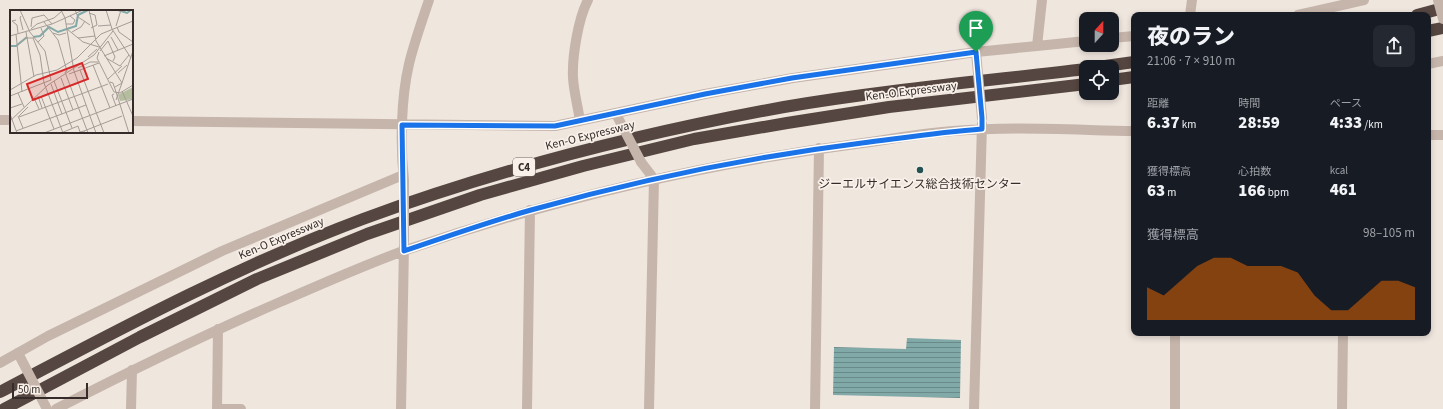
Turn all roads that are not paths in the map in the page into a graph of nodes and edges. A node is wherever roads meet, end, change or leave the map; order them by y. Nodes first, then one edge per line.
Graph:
1 (429, 0) edge
2 (588, 0) edge
3 (1042, 0) edge
4 (1192, 0) edge
5 (1364, 0) edge
6 (1438, 0) edge
7 (1443, 8) edge
8 (1190, 12) edge
9 (1311, 12) edge
10 (1428, 12) edge
11 (1443, 12) edge
12 (1431, 15) edge
13 (1443, 19) edge
14 (1443, 28) edge
15 (1431, 30) edge
16 (1443, 34) edge
17 (1131, 36) edge
18 (1431, 36) edge
19 (1119, 37) edge
20 (1079, 42) edge
21 (1037, 46) junction
22 (976, 52) junction
23 (1443, 61) edge
24 (1131, 62) edge
25 (1431, 63) edge
26 (1119, 64) edge
27 (1079, 69) edge
28 (1131, 77) edge
29 (1119, 79) edge
30 (1079, 85) edge
31 (616, 114) junction
32 (133, 121) edge
33 (580, 121) junction
34 (402, 125) junction
35 (982, 129) junction
36 (1131, 130) edge
37 (1431, 135) edge
38 (1443, 135) edge
39 (819, 148) junction
40 (404, 178) junction
41 (654, 179) junction
42 (530, 210) junction
43 (404, 246) junction
44 (218, 329) junction
45 (1175, 336) edge
46 (1343, 336) edge
47 (18, 353) junction
48 (0, 362) edge
49 (132, 370) junction
50 (0, 392) edge
51 (4, 409) edge
52 (47, 409) edge
53 (56, 409) edge
54 (132, 409) edge
55 (217, 409) edge
56 (241, 409) edge
57 (401, 409) edge
58 (527, 409) edge
59 (649, 409) edge
60 (815, 409) edge
61 (974, 409) edge
62 (1175, 409) edge
63 (1342, 409) edge

1 - 34 street
2 - 33 street
3 - 21 street
4 - 8 street
5 - 9 street
6 - 13 street, bridge
7 - 10 highway
11 - 12 highway
14 - 15 highway
16 - 18 highway
17 - 19 street
20 - 21 street
21 - 22 street
22 - 31 street
22 - 35 street, bridge
23 - 25 street
24 - 26 highway
27 - 50 highway, Ken-O Expressway / C4
28 - 29 highway
30 - 51 highway, Ken-O Expressway / C4
31 - 33 street
31 - 41 street, bridge
32 - 34 street
33 - 34 street
34 - 40 street
35 - 36 street
35 - 39 street
35 - 61 street
37 - 38 street
39 - 41 street
39 - 60 street
40 - 43 street, bridge
40 - 47 street
41 - 42 street
41 - 59 street
42 - 43 street
42 - 58 street
43 - 44 street
43 - 57 street
44 - 49 street
44 - 55 street
45 - 62 street
46 - 63 street
47 - 48 street
47 - 52 street, bridge
49 - 53 street
49 - 54 street
55 - 56 street

